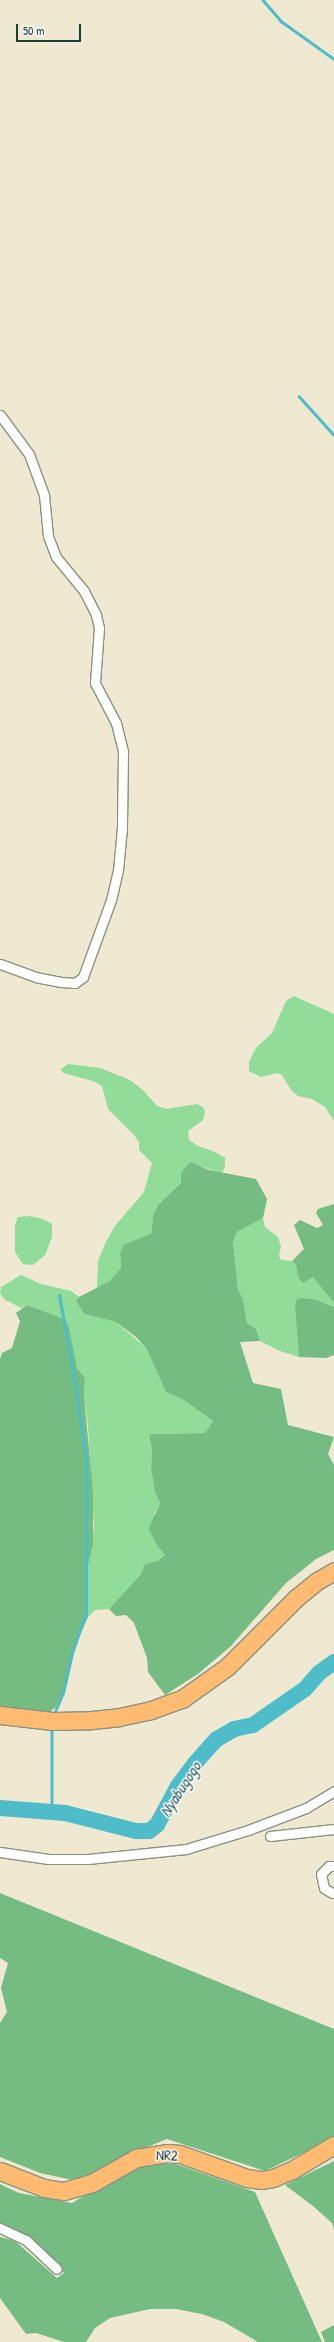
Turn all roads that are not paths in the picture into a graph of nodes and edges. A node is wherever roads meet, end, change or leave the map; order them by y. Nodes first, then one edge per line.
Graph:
1 (0, 415) edge
2 (0, 964) edge
3 (334, 1571) edge
4 (0, 1715) edge
5 (334, 1791) edge
6 (334, 1829) edge
7 (270, 1836) dead end
8 (0, 1852) edge
9 (334, 1866) edge
10 (332, 1893) dead end
11 (334, 2145) edge
12 (0, 2171) edge
13 (0, 2228) edge
14 (57, 2269) dead end

1 - 2 street
3 - 4 highway
5 - 8 street
6 - 7 street
9 - 10 street
11 - 12 highway, NR2 / NR2
13 - 14 street

